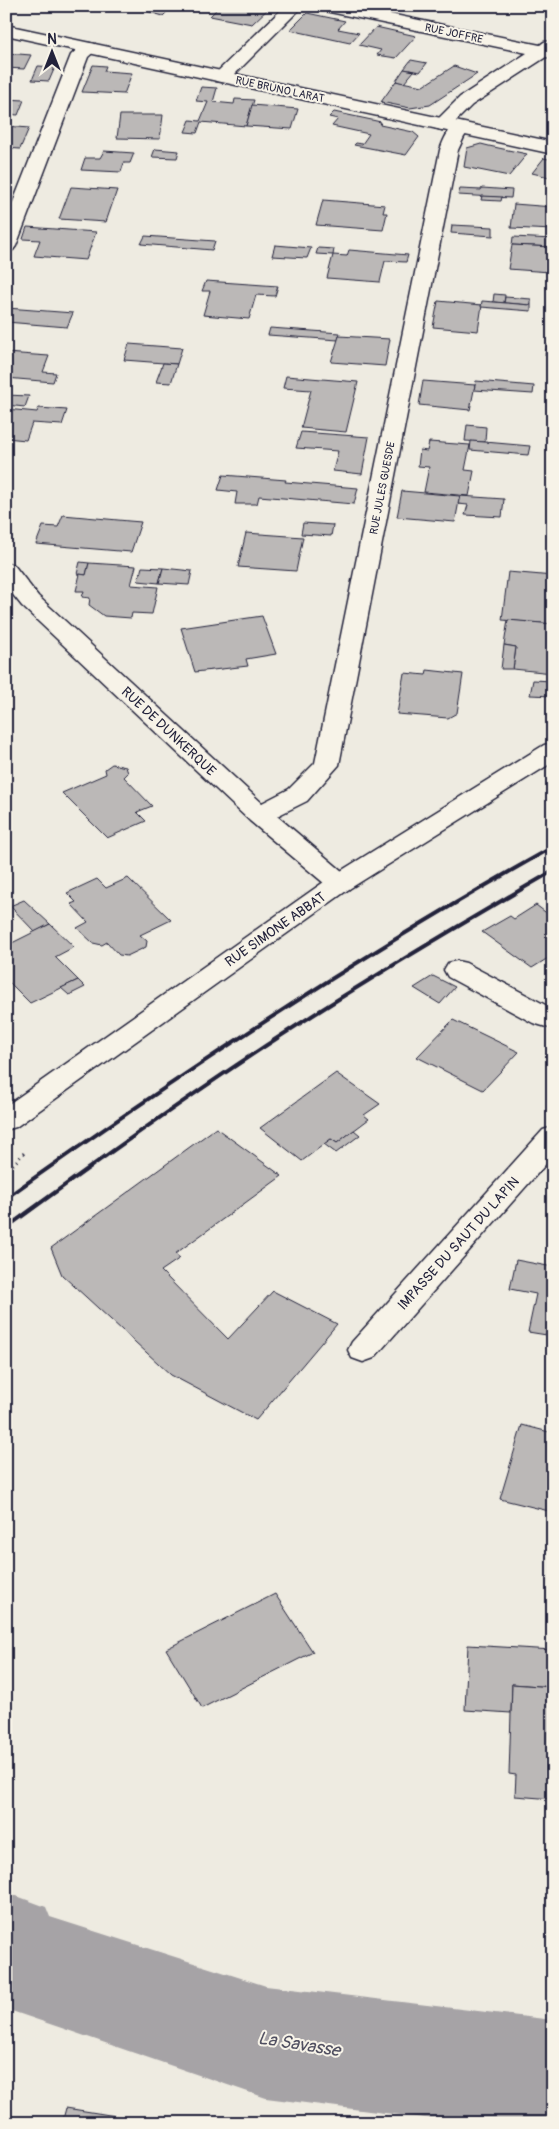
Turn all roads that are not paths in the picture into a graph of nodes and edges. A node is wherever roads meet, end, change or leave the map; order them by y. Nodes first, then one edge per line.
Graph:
1 (295, 6) edge
2 (325, 6) edge
3 (6, 30) edge
4 (89, 48) junction
5 (549, 49) edge
6 (222, 76) junction
7 (452, 126) junction
8 (553, 148) edge
9 (6, 246) edge
10 (6, 570) edge
11 (553, 751) edge
12 (259, 815) junction
13 (340, 883) junction
14 (457, 970) dead end
15 (553, 1019) edge
16 (17, 1113) edge
17 (553, 1137) edge
18 (363, 1350) dead end

1 - 6 street
2 - 5 street, RUE JOFFRE
3 - 4 street, RUE BRUNO LARAT
4 - 6 street, RUE BRUNO LARAT
4 - 9 street
5 - 7 street, RUE JULES GUESDE
6 - 7 street, RUE BRUNO LARAT
7 - 8 street, RUE BRUNO LARAT
7 - 12 street, RUE JULES GUESDE
10 - 12 street, RUE DE DUNKERQUE
11 - 13 street, RUE SIMONE ABBAT
12 - 13 street, RUE DE DUNKERQUE
13 - 16 street, RUE SIMONE ABBAT
14 - 15 street
17 - 18 street, IMPASSE DU SAUT DU LAPIN

